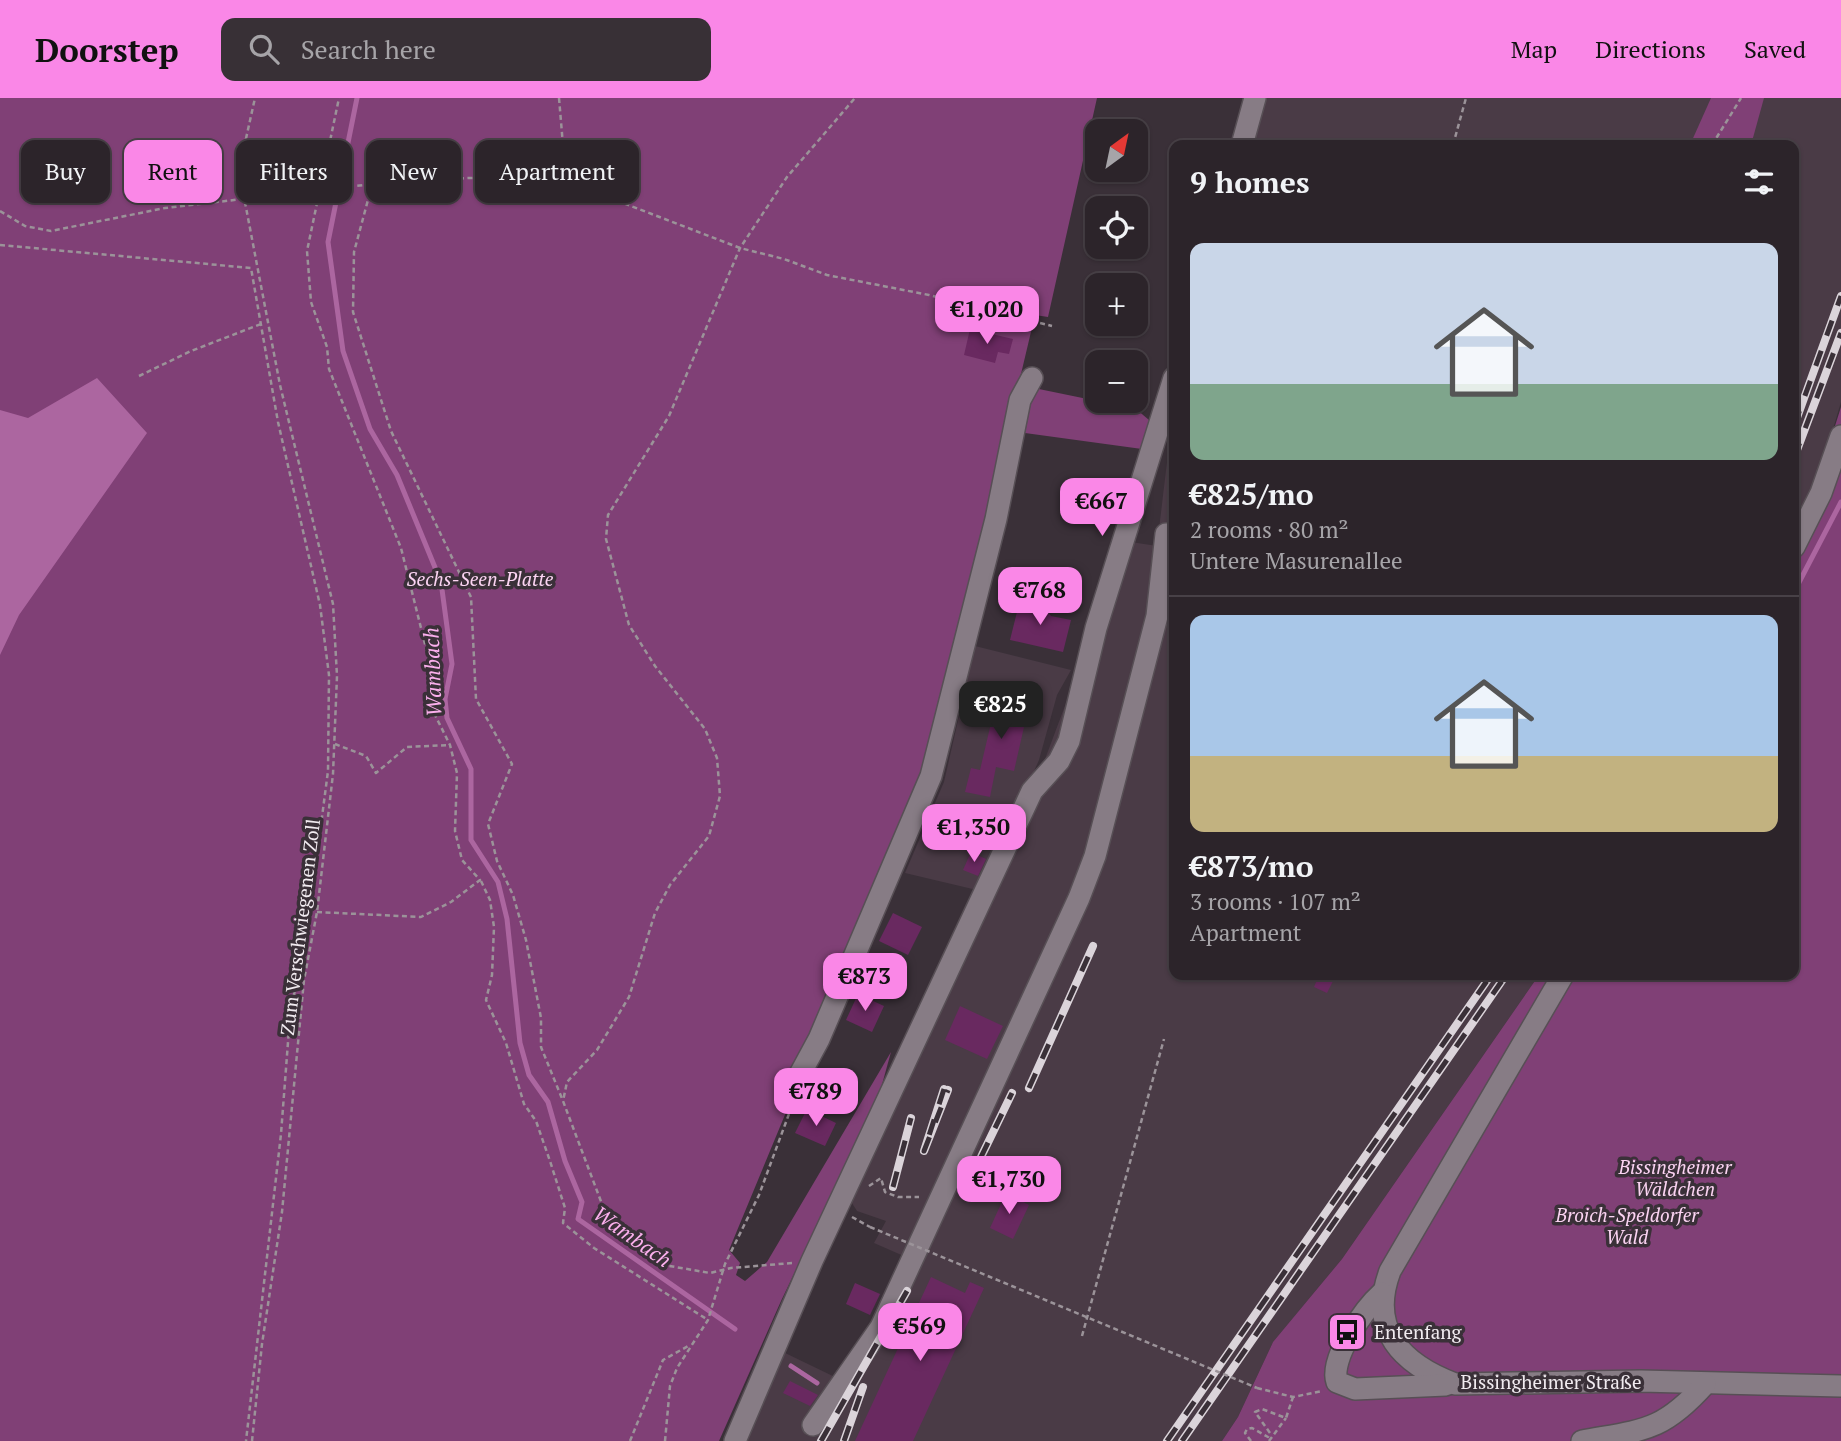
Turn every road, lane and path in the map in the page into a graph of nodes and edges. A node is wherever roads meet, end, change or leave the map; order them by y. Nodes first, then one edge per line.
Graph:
1 (256, 98) edge
2 (339, 98) edge
3 (559, 98) edge
4 (855, 98) edge
5 (1255, 98) edge
6 (1466, 98) edge
7 (1741, 98) edge
8 (246, 140) edge
9 (331, 140) edge
10 (563, 140) edge
11 (1243, 140) edge
12 (1454, 140) edge
13 (1715, 140) edge
14 (236, 198) edge
15 (245, 203) edge
16 (318, 203) edge
17 (367, 203) edge
18 (623, 203) edge
19 (0, 211) edge
20 (0, 245) edge
21 (740, 248) junction
22 (266, 322) junction
23 (261, 325) junction
24 (1052, 326) dead end
25 (139, 376) dead end
26 (1032, 378) dead end
27 (1169, 394) edge
28 (1841, 436) edge
29 (1129, 523) junction
30 (1169, 534) edge
31 (1799, 537) edge
32 (1169, 540) edge
33 (335, 744) junction
34 (450, 745) junction
35 (480, 880) junction
36 (317, 912) junction
37 (1560, 980) edge
38 (1164, 1039) dead end
39 (799, 1076) joint
40 (563, 1101) junction
41 (881, 1178) dead end
42 (943, 1197) junction
43 (870, 1227) dead end
44 (812, 1261) junction
45 (723, 1271) junction
46 (1382, 1293) junction
47 (708, 1320) junction
48 (1082, 1336) dead end
49 (693, 1343) junction
50 (1337, 1382) junction
51 (1455, 1384) junction
52 (1705, 1384) junction
53 (1841, 1386) edge
54 (1293, 1397) junction
55 (1286, 1418) junction
56 (813, 1424) dead end
57 (246, 1441) edge
58 (252, 1441) edge
59 (630, 1441) edge
60 (666, 1441) edge
61 (735, 1441) edge
62 (1251, 1441) edge
63 (1269, 1441) edge
64 (1582, 1441) edge

1 - 8 path, Zum Verschwiegenen Zoll
2 - 9 path
3 - 10 path
4 - 21 path
5 - 11 street
6 - 12 path
7 - 13 path
14 - 19 path
15 - 22 path, Zum Verschwiegenen Zoll
16 - 34 path
17 - 40 path
18 - 21 path
20 - 23 path
21 - 24 path
21 - 40 path
22 - 23 path
22 - 33 path, Zum Verschwiegenen Zoll
23 - 25 path
23 - 57 path
26 - 39 street
27 - 29 street
28 - 31 street
29 - 30 street
29 - 44 street
32 - 42 street
33 - 34 path
33 - 36 path, Zum Verschwiegenen Zoll
34 - 35 path
35 - 36 path
35 - 47 path
36 - 58 path, Zum Verschwiegenen Zoll
37 - 46 street
38 - 48 path
39 - 45 path
40 - 45 path
41 - 42 path
42 - 56 street
43 - 54 path, bridge
44 - 45 path
44 - 61 street
45 - 47 path
46 - 50 street
46 - 51 street, Bissingheimer Straße
47 - 49 path
49 - 59 path
49 - 60 path
50 - 51 street
50 - 54 path
51 - 52 street, Bissingheimer Straße
52 - 53 street, Bissingheimer Straße
52 - 64 street
54 - 55 path
55 - 62 path
55 - 63 path

